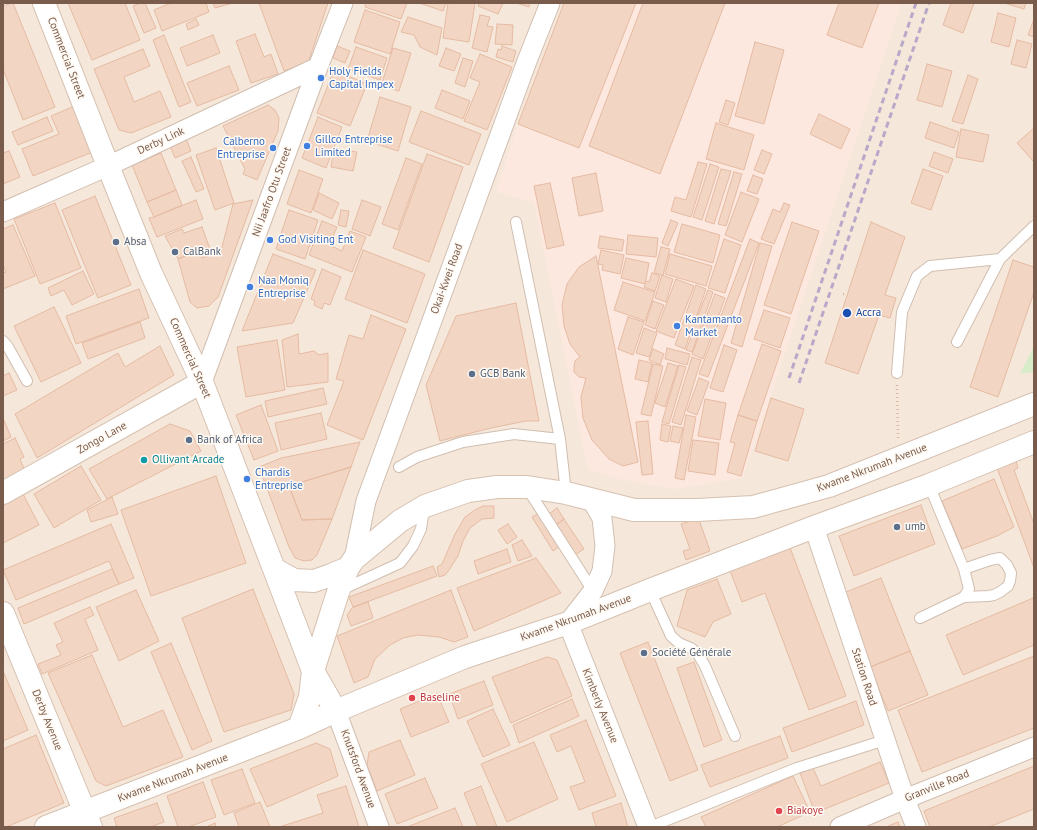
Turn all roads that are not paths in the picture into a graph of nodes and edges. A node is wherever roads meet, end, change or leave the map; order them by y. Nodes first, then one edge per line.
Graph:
1 (44, 3) edge
2 (343, 3) edge
3 (550, 3) edge
4 (318, 67) junction
5 (108, 166) junction
6 (3, 212) edge
7 (516, 222) dead end
8 (1034, 226) edge
9 (1000, 259) junction
10 (3, 341) edge
11 (957, 342) dead end
12 (897, 373) road end
13 (27, 381) dead end
14 (202, 382) junction
15 (1034, 404) edge
16 (560, 439) junction
17 (1034, 442) edge
18 (399, 467) dead end
19 (929, 485) junction
20 (527, 487) junction
21 (3, 493) edge
22 (566, 493) junction
23 (591, 499) junction
24 (425, 506) junction
25 (814, 527) junction
26 (351, 564) junction
27 (274, 568) junction
28 (964, 569) junction
29 (650, 590) junction
30 (593, 591) junction
31 (338, 592) junction
32 (964, 597) junction
33 (3, 613) edge
34 (920, 618) dead end
35 (568, 623) junction
36 (313, 671) junction
37 (336, 711) junction
38 (299, 728) junction
39 (735, 736) dead end
40 (885, 740) junction
41 (1034, 747) edge
42 (905, 799) junction
43 (88, 819) edge
44 (46, 827) edge
45 (379, 827) edge
46 (649, 827) edge
47 (840, 827) edge
48 (916, 827) edge

1 - 5 main road, Commercial Street
2 - 4 street, Nii Jaafro Otu Street
3 - 26 street, Okai-Kwei Road
4 - 5 street, Derby Link
4 - 14 street, Nii Jaafro Otu Street
5 - 6 street, Derby Link
5 - 14 main road, Commercial Street
7 - 16 lane
8 - 9 lane
9 - 11 lane
9 - 12 lane
10 - 13 lane
14 - 21 main road, Zongo Lane
14 - 27 main road, Commercial Street
15 - 23 main road, Kwame Nkrumah Avenue
16 - 18 lane
16 - 22 lane
17 - 19 main road, Kwame Nkrumah Avenue
19 - 25 main road, Kwame Nkrumah Avenue
19 - 28 lane
20 - 22 main road, Kwame Nkrumah Avenue
20 - 24 main road, Kwame Nkrumah Avenue
20 - 30 lane
22 - 23 main road, Kwame Nkrumah Avenue
23 - 30 street
24 - 26 main road, Kwame Nkrumah Avenue
24 - 31 lane
25 - 29 main road, Kwame Nkrumah Avenue
25 - 40 street, Station Road
26 - 27 main road
26 - 31 main road, Kwame Nkrumah Avenue
27 - 36 main road, Commercial Street
28 - 32 lane
28 - 32 lane
29 - 35 main road, Kwame Nkrumah Avenue
29 - 39 lane
30 - 35 street
31 - 36 main road, Kwame Nkrumah Avenue
32 - 34 lane
33 - 43 main road, Derby Avenue
35 - 37 main road, Kwame Nkrumah Avenue
35 - 46 street, Kimberly Avenue
36 - 37 main road, Commercial Street
36 - 38 main road, Kwame Nkrumah Avenue
37 - 38 main road, Kwame Nkrumah Avenue
37 - 45 street, Knutsford Avenue
38 - 43 main road, Kwame Nkrumah Avenue
40 - 42 street, Station Road
40 - 46 lane
41 - 42 street, Granville Road
42 - 47 street, Granville Road
42 - 48 street, Station Road
43 - 44 main road, Kwame Nkrumah Avenue

